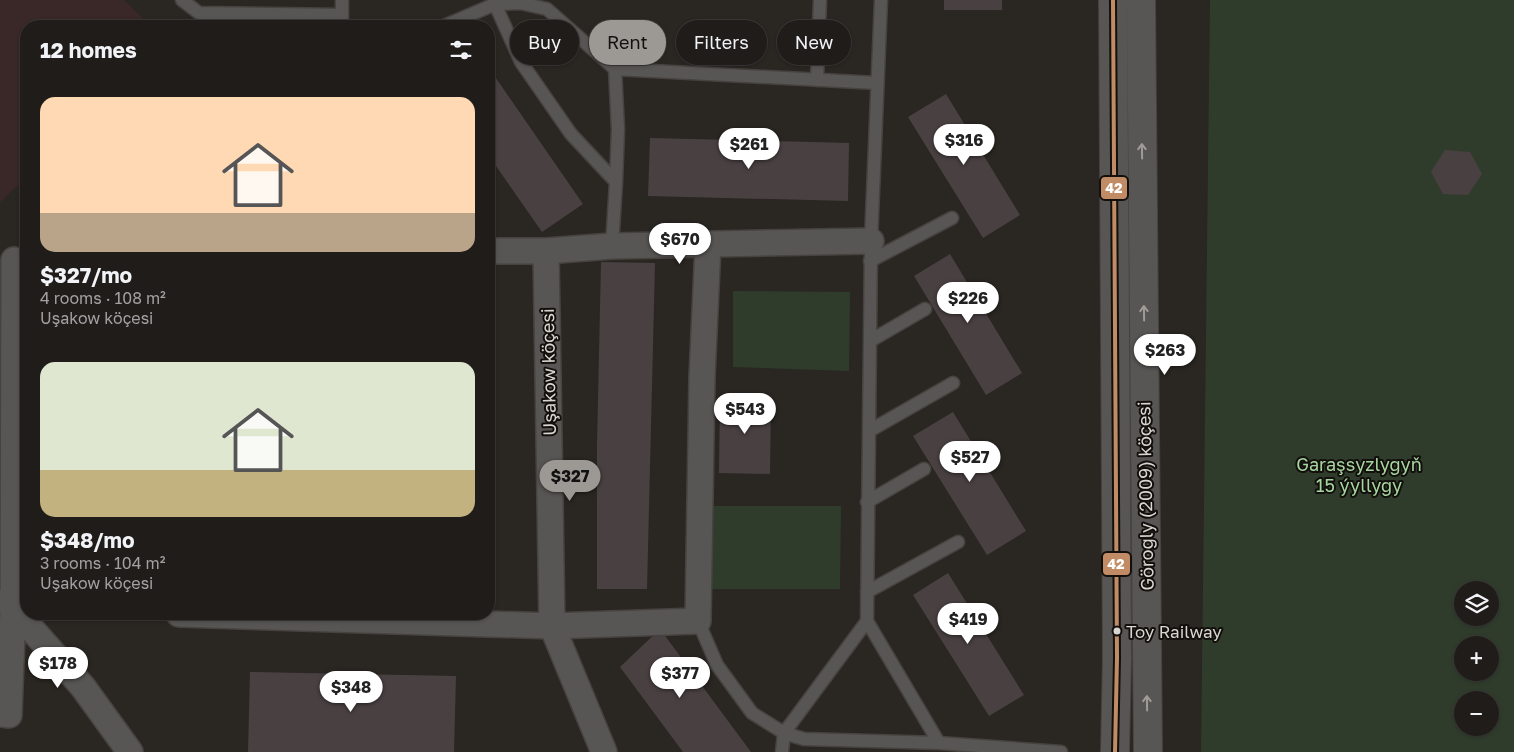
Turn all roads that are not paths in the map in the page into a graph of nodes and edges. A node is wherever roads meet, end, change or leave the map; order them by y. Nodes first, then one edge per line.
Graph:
1 (182, 0) edge
2 (342, 0) edge
3 (820, 0) edge
4 (880, 0) edge
5 (1113, 0) edge
6 (1141, 0) edge
7 (497, 2) edge
8 (324, 20) edge
9 (342, 20) edge
10 (457, 20) edge
11 (616, 69) junction
12 (817, 80) junction
13 (877, 83) junction
14 (616, 182) junction
15 (952, 218) dead end
16 (708, 244) junction
17 (612, 246) junction
18 (495, 251) edge
19 (546, 251) junction
20 (870, 251) junction
21 (13, 260) edge
22 (925, 309) dead end
23 (870, 341) junction
24 (953, 383) dead end
25 (869, 430) junction
26 (924, 469) dead end
27 (867, 502) junction
28 (958, 542) dead end
29 (0, 587) edge
30 (867, 592) junction
31 (20, 609) edge
32 (29, 620) edge
33 (366, 620) edge
34 (698, 621) junction
35 (867, 621) junction
36 (552, 626) junction
37 (0, 714) edge
38 (784, 733) junction
39 (939, 743) junction
40 (130, 752) edge
41 (604, 752) edge
42 (782, 752) edge
43 (1061, 752) edge
44 (1115, 752) edge
45 (1148, 752) edge

1 - 8 lane
2 - 9 lane
3 - 12 lane
4 - 13 lane
5 - 44 street, Görogly (2009) köçesi
45 -> 6 street, Görogly (2009) köçesi
7 - 10 lane
7 - 11 lane
7 - 14 lane
11 - 12 lane
11 - 14 lane
12 - 13 lane
13 - 20 lane
14 - 17 lane
15 - 20 lane
16 - 17 street
16 - 20 street
16 - 34 street
17 - 19 street
18 - 19 street
19 - 36 street, Uşakow köçesi
20 - 23 lane
21 - 31 street
22 - 23 lane
23 - 25 lane
24 - 25 lane
25 - 27 lane
26 - 27 lane
27 - 30 lane
28 - 30 lane
29 - 31 street
30 - 35 lane
31 - 37 street
32 - 40 street
33 - 36 street
34 - 36 street
34 - 38 lane
35 - 38 lane
35 - 39 lane
36 - 41 street, Uşakow köçesi
38 - 39 lane
38 - 42 lane
39 - 43 lane

